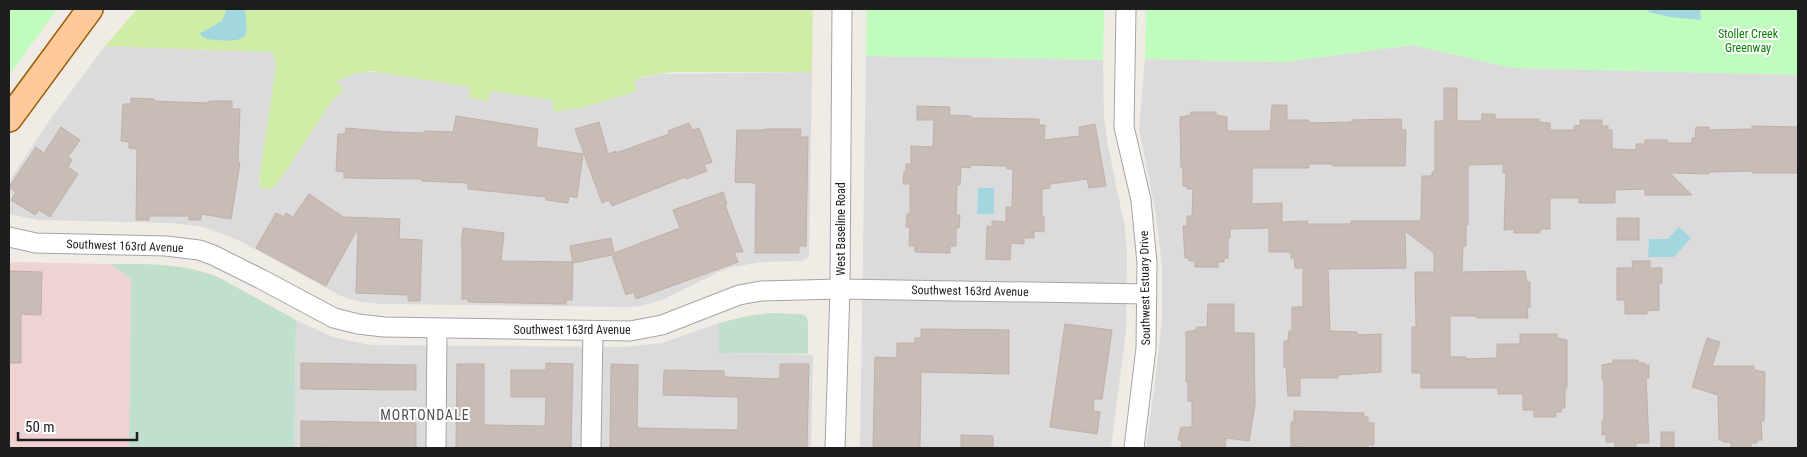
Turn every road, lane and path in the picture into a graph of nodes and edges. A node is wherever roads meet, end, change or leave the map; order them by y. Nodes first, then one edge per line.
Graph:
1 (90, 9) edge
2 (842, 9) edge
3 (1126, 9) edge
4 (9, 119) edge
5 (9, 237) edge
6 (840, 289) junction
7 (1147, 294) junction
8 (437, 329) junction
9 (593, 331) junction
10 (436, 448) edge
11 (591, 448) edge
12 (835, 448) edge
13 (1134, 448) edge

1 - 4 main road
2 - 6 street, West Baseline Road
3 - 7 street, Southwest Estuary Drive
5 - 8 street, Southwest 163rd Avenue
6 - 7 street, Southwest 163rd Avenue
6 - 9 street, Southwest 163rd Avenue
6 - 12 street, West Baseline Road
7 - 13 street, Southwest Estuary Drive
8 - 9 street, Southwest 163rd Avenue
8 - 10 street
9 - 11 street

